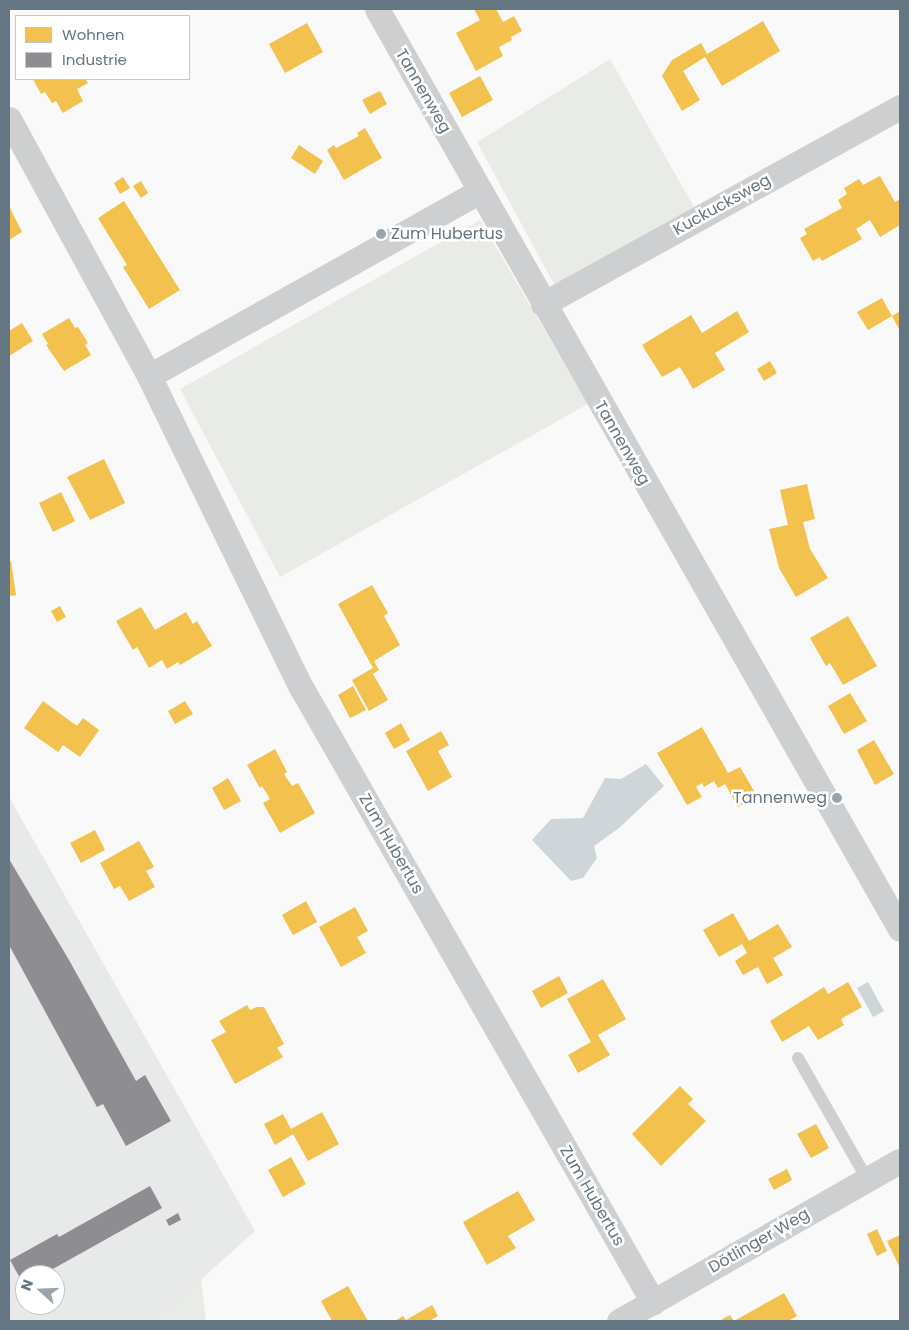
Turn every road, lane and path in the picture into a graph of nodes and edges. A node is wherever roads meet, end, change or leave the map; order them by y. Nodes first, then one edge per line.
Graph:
1 (377, 9) edge
2 (900, 106) edge
3 (9, 119) edge
4 (480, 191) junction
5 (543, 304) junction
6 (149, 376) junction
7 (900, 929) edge
8 (798, 1058) dead end
9 (900, 1161) edge
10 (867, 1179) junction
11 (653, 1302) junction
12 (619, 1321) edge

1 - 4 street, Tannenweg
2 - 5 street, Kuckucksweg
3 - 6 street, Zum Hubertus
4 - 5 street, Tannenweg
4 - 6 street
5 - 7 street, Tannenweg
6 - 11 street, Zum Hubertus
8 - 10 lane
9 - 10 street, Dötlinger Weg
10 - 11 street, Dötlinger Weg
11 - 12 street, Dötlinger Weg

